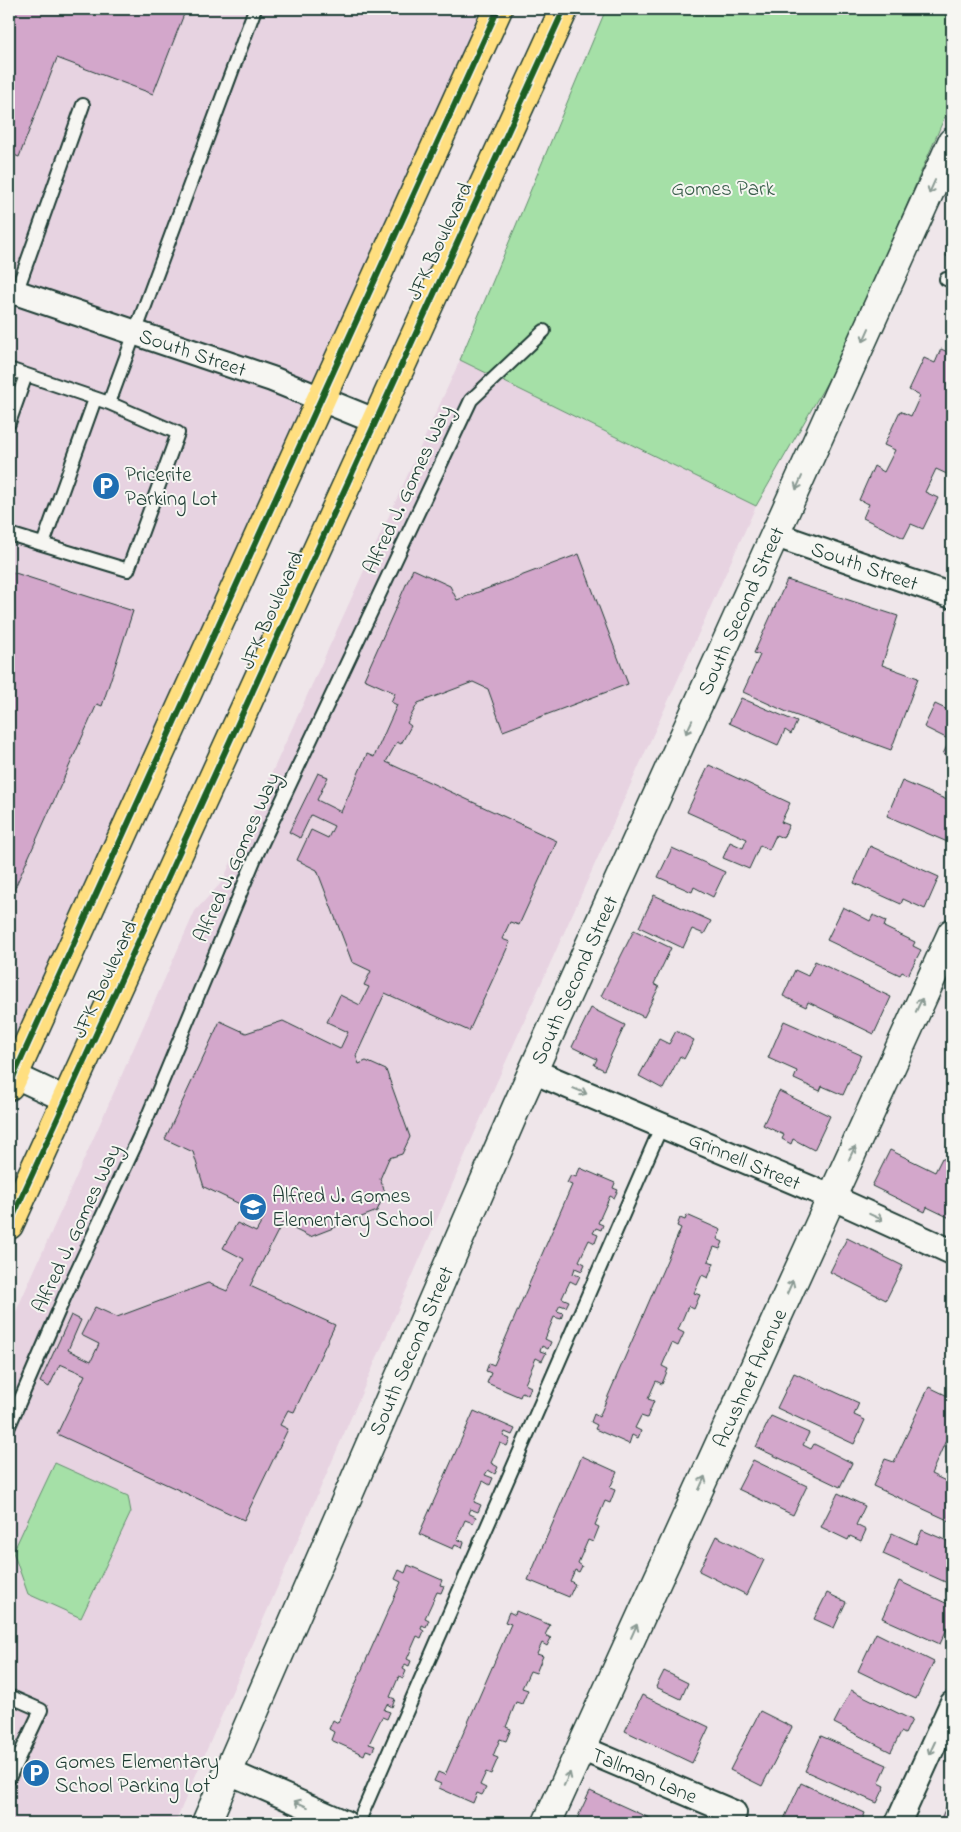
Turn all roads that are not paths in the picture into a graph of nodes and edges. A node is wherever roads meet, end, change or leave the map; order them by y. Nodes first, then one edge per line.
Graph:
1 (255, 9) edge
2 (498, 9) edge
3 (564, 9) edge
4 (83, 106) dead end
5 (952, 142) edge
6 (12, 292) edge
7 (544, 331) dead end
8 (135, 333) junction
9 (9, 369) edge
10 (26, 375) junction
11 (322, 398) junction
12 (95, 399) junction
13 (108, 404) junction
14 (375, 421) junction
15 (9, 423) edge
16 (9, 534) edge
17 (776, 535) junction
18 (43, 544) junction
19 (952, 596) edge
20 (952, 933) edge
21 (535, 1072) junction
22 (10, 1078) edge
23 (67, 1100) junction
24 (662, 1125) junction
25 (831, 1197) junction
26 (9, 1225) edge
27 (952, 1252) edge
28 (9, 1426) edge
29 (9, 1696) edge
30 (952, 1704) edge
31 (581, 1748) junction
32 (229, 1772) junction
33 (9, 1778) edge
34 (734, 1813) dead end
35 (206, 1823) edge
36 (345, 1823) edge
37 (358, 1823) edge
38 (547, 1823) edge
39 (898, 1823) edge

1 - 8 lane
2 - 11 main road, JFK Boulevard
3 - 14 main road, JFK Boulevard
4 - 6 lane
5 -> 17 street, South Second Street
6 - 8 street, South Street
7 - 28 lane, Alfred J. Gomes Way
8 - 11 street, South Street
8 - 13 lane
9 - 10 lane
10 - 12 lane
10 - 15 lane
11 - 14 street, South Street
11 - 22 main road, JFK Boulevard
12 - 13 lane
12 - 18 lane
13 - 18 lane
14 - 23 main road, JFK Boulevard
16 - 18 lane
17 - 19 street, South Street
17 -> 21 street, South Second Street
25 -> 20 street, Acushnet Avenue
21 -> 24 street, Grinnell Street
21 - 32 street, South Second Street
22 - 23 street
23 - 26 main road, JFK Boulevard
24 - 25 street, Grinnell Street
24 - 37 lane
25 -> 27 street, Grinnell Street
31 -> 25 street, Acushnet Avenue
29 - 33 lane
30 -> 39 street
31 - 34 street, Tallman Lane
38 -> 31 street, Acushnet Avenue
32 - 35 street, South Second Street
36 -> 32 street

